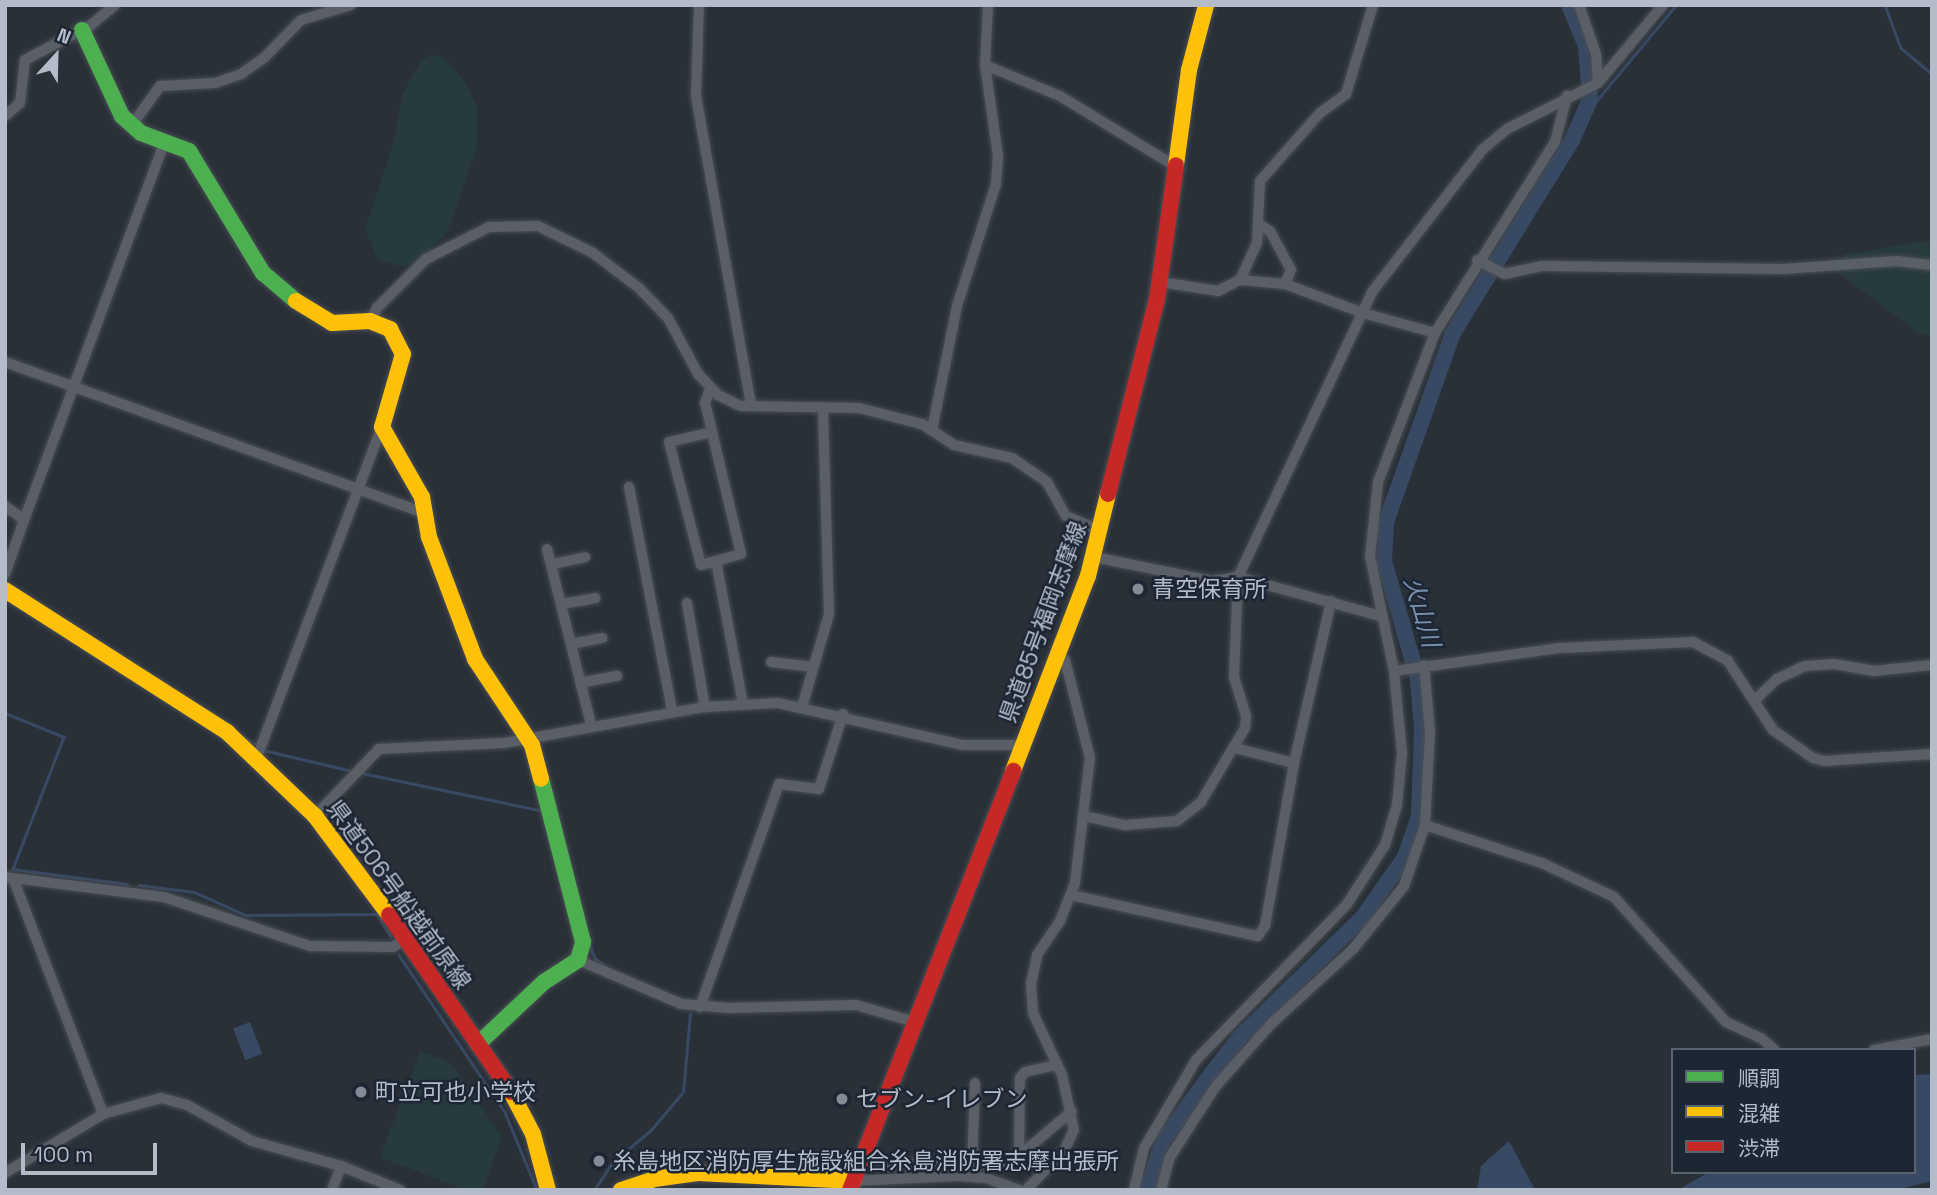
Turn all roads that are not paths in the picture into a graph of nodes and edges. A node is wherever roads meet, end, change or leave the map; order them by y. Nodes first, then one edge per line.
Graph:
1 (115, 5) edge
2 (351, 5) edge
3 (699, 5) edge
4 (988, 5) edge
5 (1206, 5) edge
6 (1373, 5) edge
7 (1579, 5) edge
8 (1663, 5) edge
9 (82, 30) junction
10 (985, 65) junction
11 (1598, 83) junction
12 (1567, 96) junction
13 (5, 116) edge
14 (132, 125) junction
15 (165, 141) junction
16 (1177, 167) junction
17 (1260, 225) junction
18 (1480, 261) junction
19 (1932, 265) edge
20 (1240, 280) junction
21 (1160, 282) junction
22 (1285, 284) junction
23 (1363, 313) junction
24 (370, 321) junction
25 (1435, 333) junction
26 (5, 362) edge
27 (76, 386) junction
28 (710, 389) junction
29 (751, 406) junction
30 (823, 407) junction
31 (382, 426) junction
32 (932, 430) junction
33 (712, 432) junction
34 (629, 487) dead end
35 (357, 489) junction
36 (5, 506) edge
37 (421, 512) junction
38 (24, 520) junction
39 (1101, 531) junction
40 (547, 550) dead end
41 (585, 557) dead end
42 (1094, 557) junction
43 (716, 561) junction
44 (553, 564) junction
45 (5, 574) edge
46 (1238, 578) junction
47 (5, 590) edge
48 (595, 598) dead end
49 (1331, 601) junction
50 (687, 603) dead end
51 (562, 604) junction
52 (1381, 616) junction
53 (602, 638) dead end
54 (571, 644) junction
55 (1058, 657) junction
56 (771, 662) dead end
57 (1422, 665) junction
58 (1932, 665) edge
59 (814, 667) junction
60 (1394, 671) junction
61 (618, 676) dead end
62 (580, 683) junction
63 (1069, 689) junction
64 (1043, 691) junction
65 (1754, 701) junction
66 (743, 704) junction
67 (705, 707) junction
68 (802, 707) junction
69 (672, 711) junction
70 (843, 714) junction
71 (591, 724) junction
72 (528, 740) junction
73 (1023, 745) junction
74 (1235, 748) junction
75 (260, 751) junction
76 (1932, 754) edge
77 (1294, 763) junction
78 (315, 816) junction
79 (1084, 816) junction
80 (1425, 825) junction
81 (9, 878) edge
82 (1071, 895) junction
83 (405, 939) junction
84 (578, 960) junction
85 (700, 1007) junction
86 (915, 1022) junction
87 (1932, 1039) edge
88 (478, 1044) junction
89 (1773, 1048) edge
90 (1885, 1048) edge
91 (1055, 1065) junction
92 (975, 1083) dead end
93 (1072, 1111) junction
94 (103, 1114) junction
95 (1019, 1156) junction
96 (861, 1164) junction
97 (341, 1166) junction
98 (972, 1166) junction
99 (5, 1173) edge
100 (852, 1185) edge
101 (332, 1190) edge
102 (400, 1190) edge
103 (548, 1190) edge
104 (621, 1190) edge
105 (1019, 1190) edge
106 (1026, 1190) edge
107 (1134, 1190) edge
108 (1161, 1190) edge

1 - 9 street
2 - 14 street
3 - 29 street
4 - 10 street
5 - 16 main road, 県道85号福岡志摩線
6 - 17 street
7 - 11 street
8 - 11 street
9 - 13 street
9 - 14 main road
10 - 16 street
10 - 32 street
11 - 12 street
12 - 18 street
12 - 23 street
14 - 15 main road
15 - 24 main road
15 - 27 street
16 - 21 main road, 県道85号福岡志摩線
17 - 20 street
17 - 22 street
18 - 19 street
18 - 25 street
20 - 21 street
20 - 22 street
21 - 39 main road, 県道85号福岡志摩線
22 - 23 street
23 - 25 street
23 - 46 street
24 - 28 street
24 - 31 main road
25 - 52 street
26 - 27 street
27 - 35 street
27 - 38 street
28 - 29 street
28 - 33 street
29 - 30 street
30 - 32 street
30 - 59 street
31 - 35 street
31 - 37 main road
32 - 39 street
33 - 43 street
33 - 43 street
34 - 69 street
35 - 37 street
35 - 75 street
36 - 38 street
37 - 72 main road
38 - 45 street
39 - 42 main road, 県道85号福岡志摩線
40 - 44 street
41 - 44 street
42 - 46 street
42 - 55 main road, 県道85号福岡志摩線
43 - 66 street
44 - 51 street
46 - 49 street
46 - 74 street
47 - 75 main road, 県道506号船越前原線
48 - 51 street
49 - 52 street
49 - 77 street
50 - 67 street
51 - 54 street
52 - 60 street
53 - 54 street
54 - 62 street
55 - 63 street
55 - 64 main road, 県道85号福岡志摩線
56 - 59 street
57 - 60 street
57 - 65 street
57 - 80 street
58 - 65 street
59 - 68 street
60 - 107 street
61 - 62 street
62 - 71 street
63 - 64 street
63 - 79 street
64 - 73 main road, 県道85号福岡志摩線
65 - 76 street
66 - 67 street
66 - 68 street
67 - 69 street
68 - 70 street
69 - 71 street
70 - 73 street
70 - 85 street
71 - 72 street
72 - 78 street
72 - 84 main road
73 - 86 main road, 県道85号福岡志摩線
74 - 77 street
74 - 79 street
75 - 78 main road, 県道506号船越前原線
77 - 82 street
78 - 83 main road, 県道506号船越前原線
79 - 82 street
80 - 89 street
80 - 108 street
81 - 83 street
81 - 94 street
82 - 91 street
83 - 88 main road, 県道506号船越前原線
84 - 85 street
84 - 88 main road
85 - 86 street
86 - 96 main road, 県道85号福岡志摩線
87 - 90 street
88 - 103 main road, 県道506号船越前原線
91 - 93 street
91 - 95 street
92 - 98 street
93 - 95 street
93 - 106 street
94 - 97 street
94 - 99 street
95 - 98 street
96 - 98 street
96 - 100 main road, 県道85号福岡志摩線
97 - 101 street
97 - 102 street
100 - 104 main road
100 - 105 street

